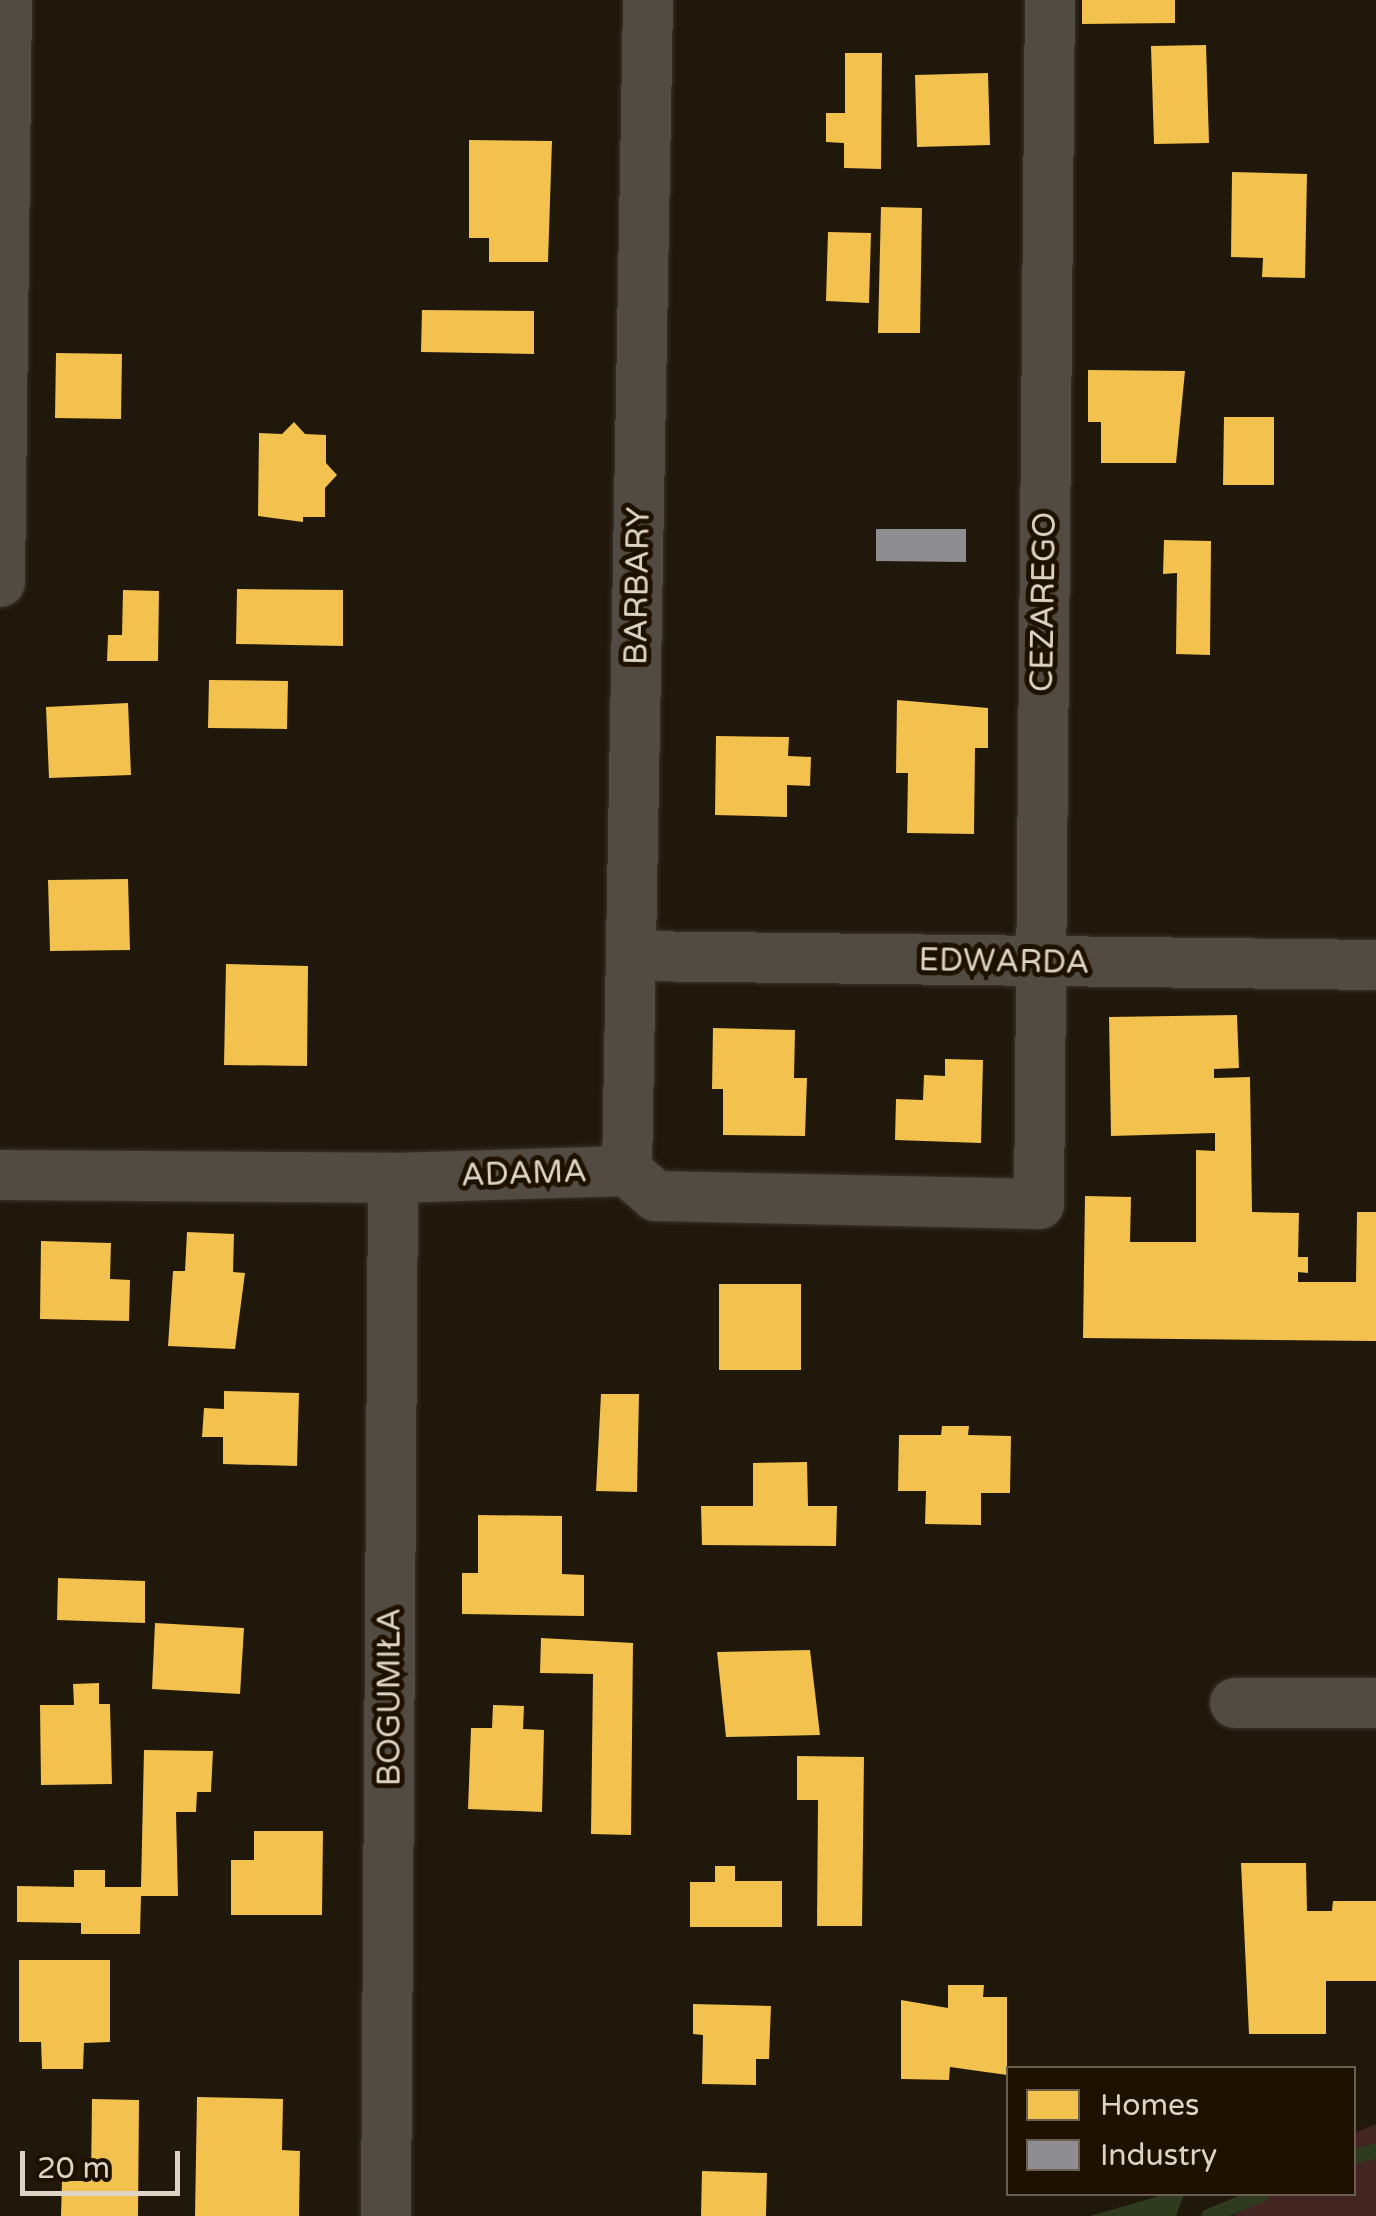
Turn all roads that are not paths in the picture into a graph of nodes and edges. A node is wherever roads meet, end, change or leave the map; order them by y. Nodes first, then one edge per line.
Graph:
1 (7, 0) edge
2 (648, 0) edge
3 (1050, 0) edge
4 (0, 582) edge
5 (631, 956) junction
6 (1040, 962) junction
7 (1376, 965) edge
8 (627, 1172) junction
9 (0, 1175) edge
10 (393, 1178) junction
11 (1040, 1204) joint
12 (1235, 1703) dead end
13 (1376, 1703) edge
14 (386, 2216) edge

1 - 4 street
2 - 5 street, BARBARY
3 - 6 street, CEZAREGO
5 - 6 street, EDWARDA
5 - 8 street, BARBARY
6 - 7 street, EDWARDA
6 - 11 street, CEZAREGO
8 - 10 street, ADAMA
8 - 11 street, ADAMA
9 - 10 street, ADAMA
10 - 14 street, BOGUMIŁA
12 - 13 street

